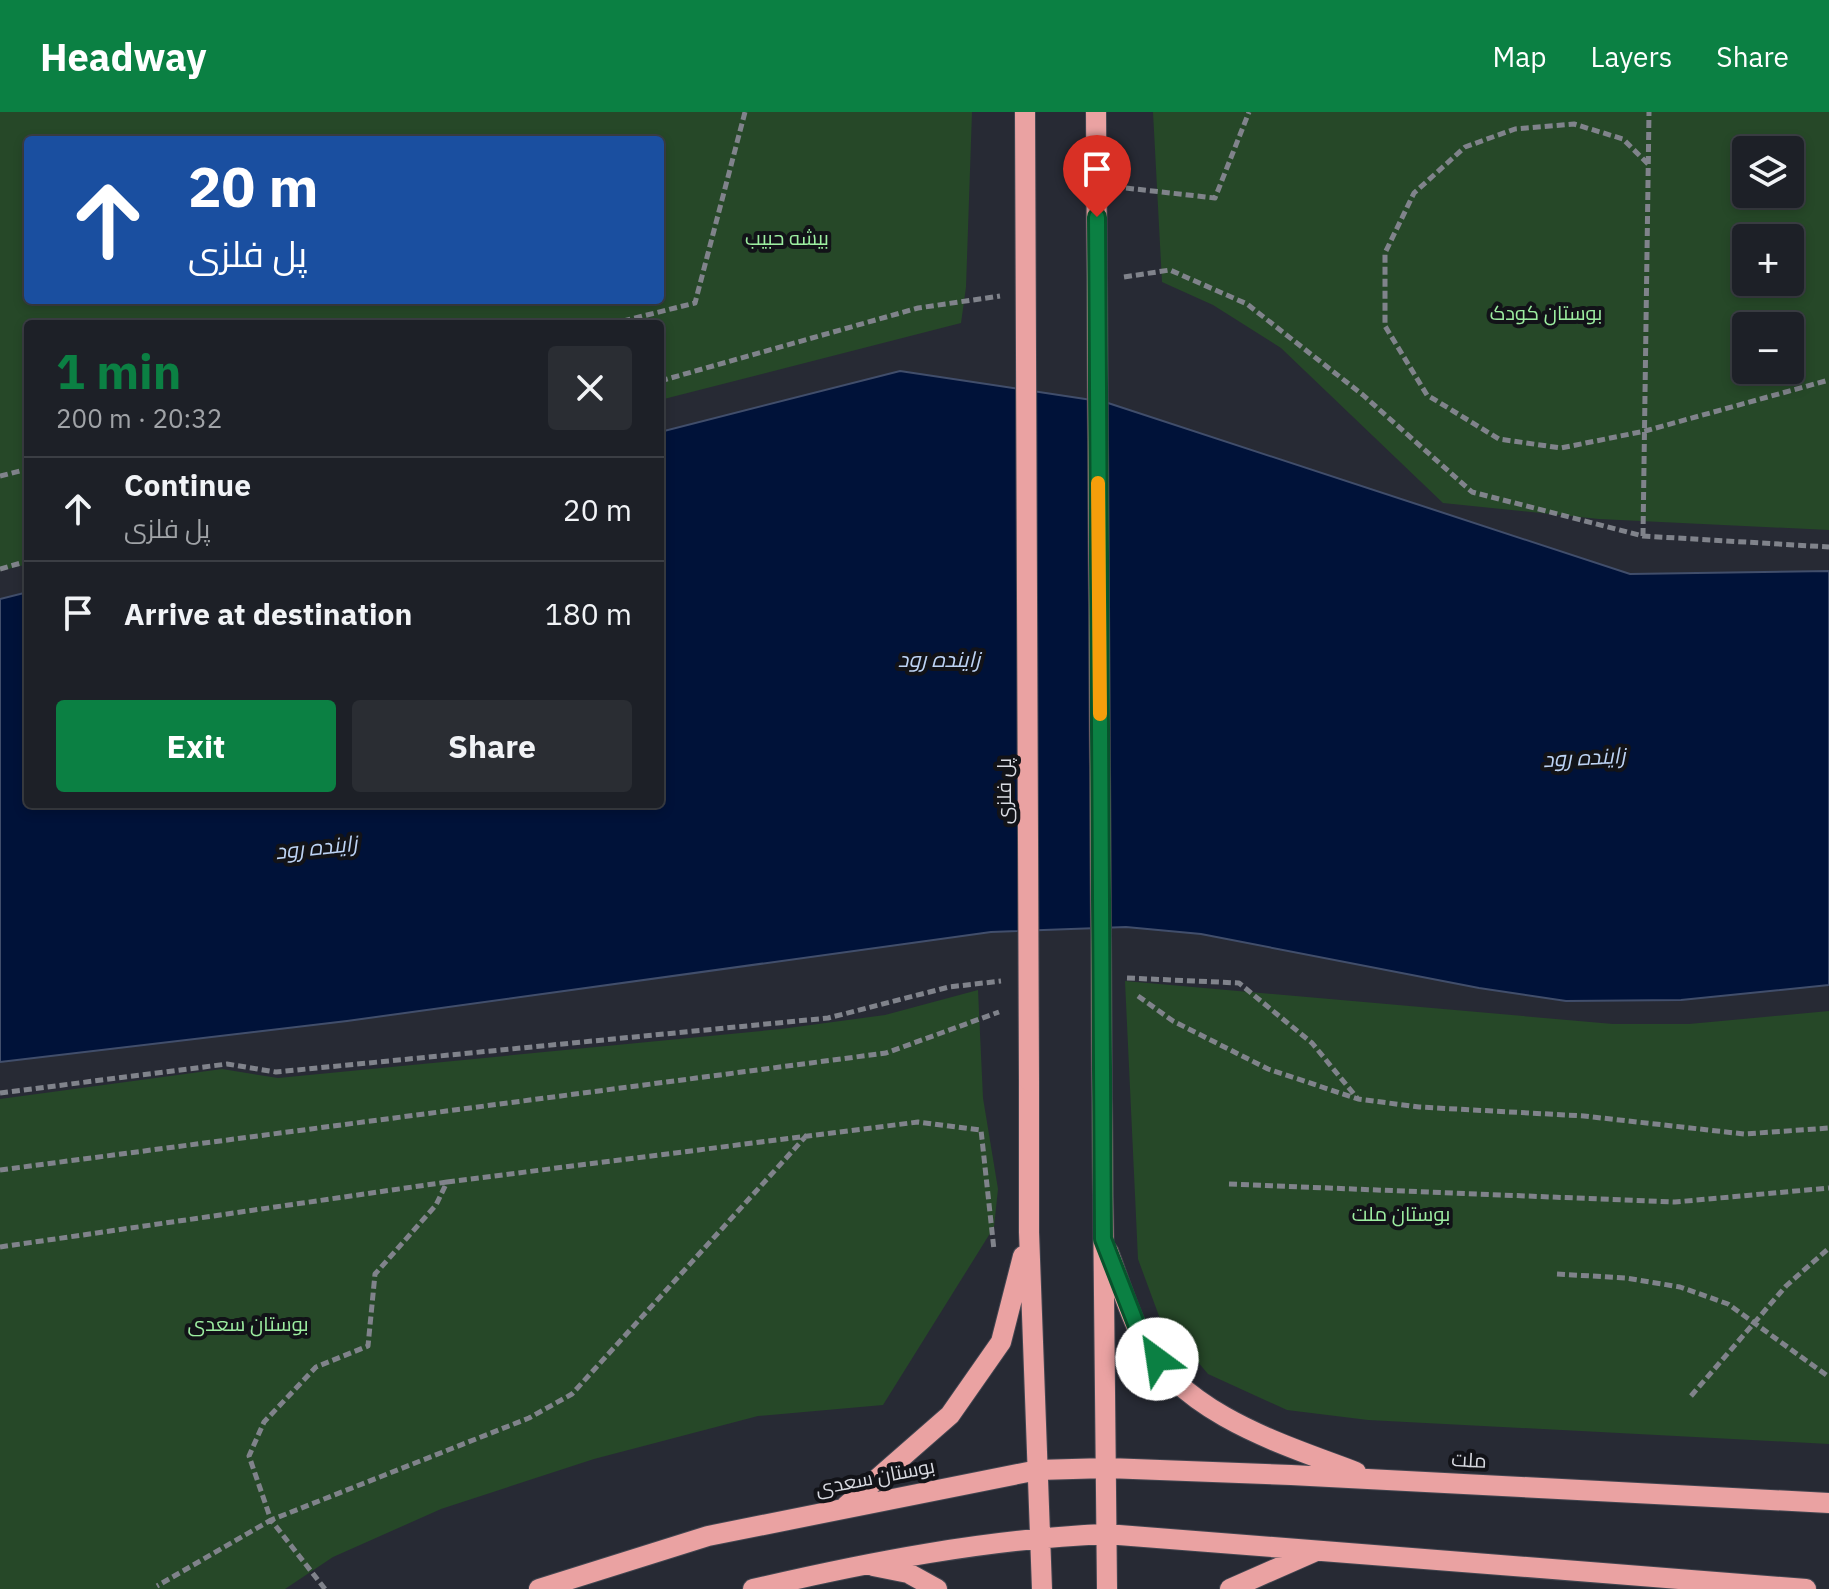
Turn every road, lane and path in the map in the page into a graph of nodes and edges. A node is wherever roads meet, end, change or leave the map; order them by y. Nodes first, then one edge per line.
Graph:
1 (745, 112) edge
2 (1025, 112) edge
3 (1096, 112) edge
4 (1249, 112) edge
5 (1649, 112) edge
6 (1648, 164) junction
7 (1097, 186) junction
8 (1123, 277) dead end
9 (1012, 294) dead end
10 (627, 320) edge
11 (664, 380) edge
12 (1829, 380) edge
13 (1645, 431) junction
14 (24, 470) edge
15 (0, 476) edge
16 (1643, 536) junction
17 (1829, 547) edge
18 (24, 562) edge
19 (0, 569) edge
20 (1116, 977) dead end
21 (1009, 980) dead end
22 (1138, 996) dead end
23 (1003, 1011) dead end
24 (0, 1093) edge
25 (1358, 1099) junction
26 (1829, 1128) edge
27 (807, 1135) junction
28 (0, 1170) edge
29 (447, 1182) junction
30 (1229, 1184) dead end
31 (1829, 1188) edge
32 (1029, 1232) junction
33 (1103, 1239) junction
34 (0, 1247) edge
35 (1829, 1248) edge
36 (995, 1265) dead end
37 (1557, 1274) dead end
38 (1753, 1323) junction
39 (1829, 1377) edge
40 (1691, 1396) dead end
41 (1107, 1468) junction
42 (1038, 1470) junction
43 (1375, 1479) junction
44 (1829, 1503) edge
45 (845, 1507) junction
46 (271, 1520) junction
47 (1106, 1534) junction
48 (1042, 1537) junction
49 (1320, 1550) junction
50 (861, 1564) junction
51 (157, 1586) dead end
52 (325, 1589) edge
53 (539, 1589) edge
54 (753, 1589) edge
55 (937, 1589) edge
56 (1042, 1589) edge
57 (1107, 1589) edge
58 (1230, 1589) edge
59 (1806, 1589) edge

1 - 10 path
2 - 32 main road, پل فلزی, bridge
3 - 7 main road, bridge
4 - 7 path
5 - 6 path
6 - 13 path
6 - 13 path
7 - 33 main road, bridge
8 - 16 path
9 - 11 path
12 - 13 path
13 - 16 path
14 - 15 path
16 - 17 path
18 - 19 path
20 - 25 path
21 - 24 path
22 - 25 path
23 - 28 path
25 - 26 path
27 - 29 path
27 - 36 path
27 - 46 path
29 - 34 path
29 - 46 path
30 - 31 path
32 - 42 main road, پل فلزی
32 - 45 main road
33 - 41 main road
33 - 43 main road
35 - 38 path
37 - 38 path
38 - 39 path
38 - 40 path
41 - 42 main road, بوستان سعدی
41 - 43 main road, ملت
41 - 47 main road
42 - 45 main road, بوستان سعدی
42 - 48 main road, پل فلزی
43 - 44 main road, ملت
45 - 53 main road, بوستان سعدی
46 - 51 path
46 - 52 path
47 - 48 main road
47 - 49 main road
47 - 57 main road
48 - 50 main road
48 - 56 main road, پل فلزی
49 - 58 main road
49 - 59 main road
50 - 54 main road
50 - 55 main road

